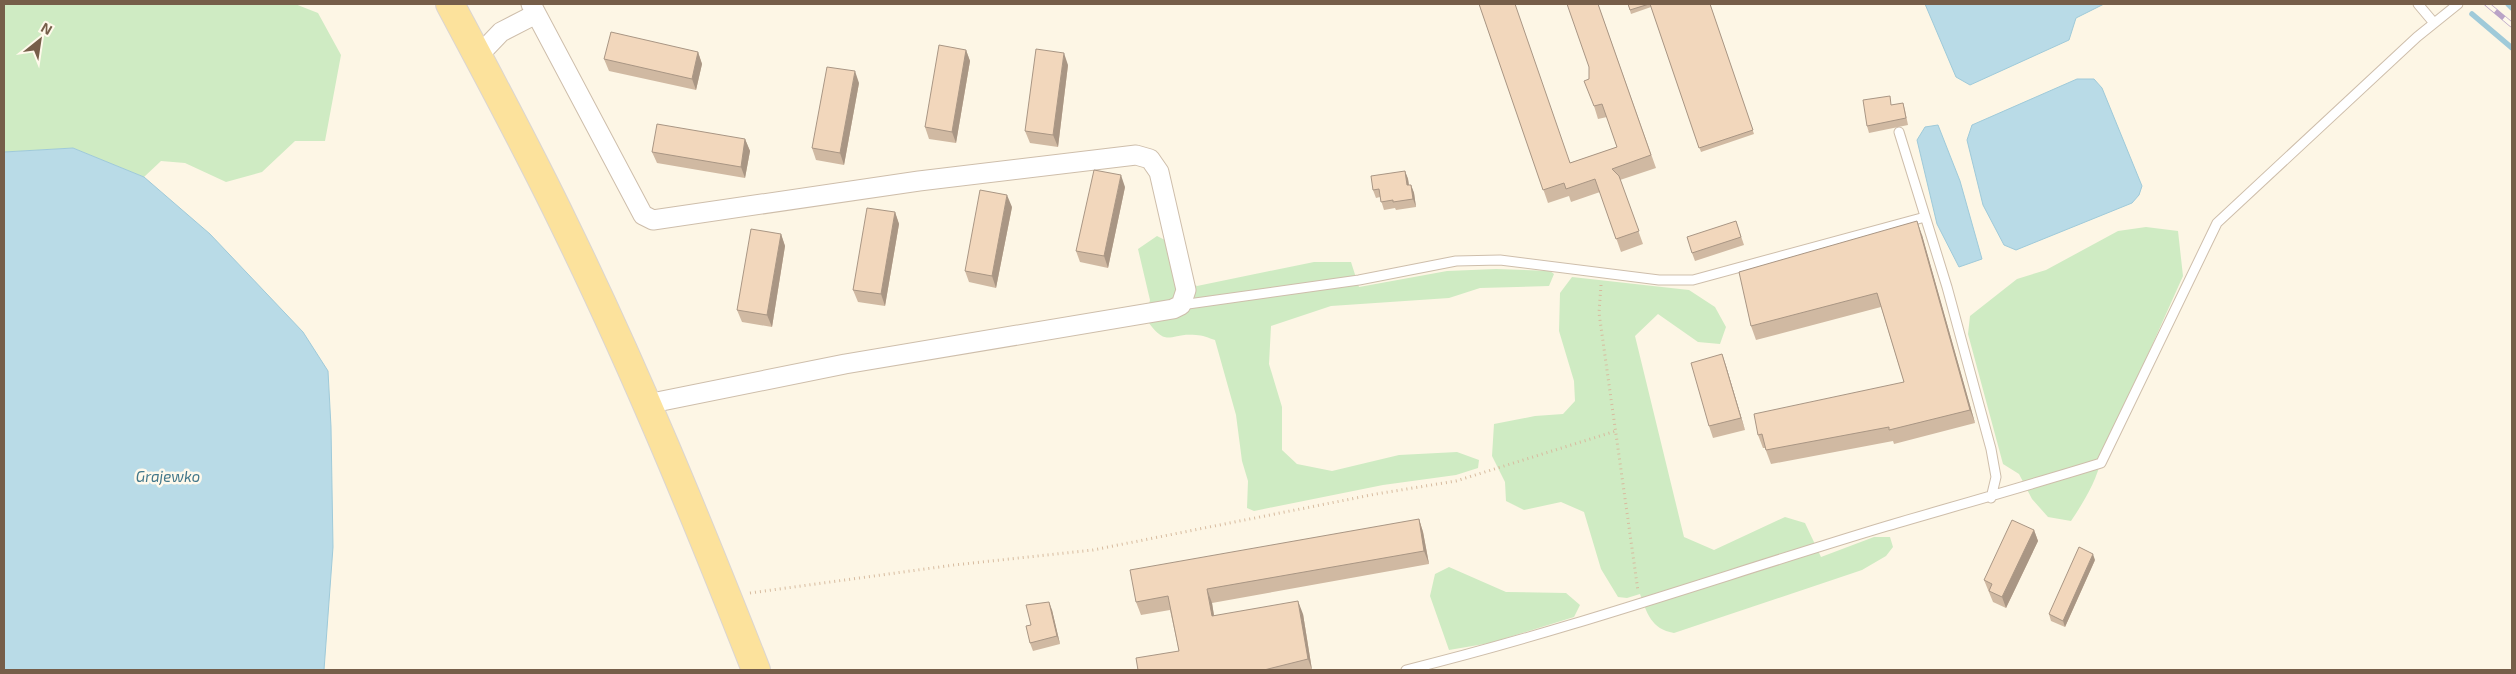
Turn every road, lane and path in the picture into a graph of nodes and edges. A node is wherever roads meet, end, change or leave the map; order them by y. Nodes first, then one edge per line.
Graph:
1 (450, 4) edge
2 (2418, 4) edge
3 (2458, 4) edge
4 (533, 9) edge
5 (2434, 23) junction
6 (478, 56) junction
7 (1899, 132) dead end
8 (1925, 216) junction
9 (1603, 273) junction
10 (1181, 305) junction
11 (648, 404) junction
12 (1616, 431) junction
13 (1991, 498) junction
14 (727, 596) junction
15 (1640, 604) junction
16 (756, 670) edge
17 (1406, 670) edge

1 - 6 main road
2 - 5 lane
3 - 5 lane
4 - 6 street
4 - 10 street
5 - 13 lane
6 - 11 main road
7 - 8 lane
8 - 9 lane
8 - 13 lane
9 - 10 lane
9 - 12 path
10 - 11 street
11 - 14 main road
12 - 14 path
12 - 15 path
13 - 15 lane
14 - 16 main road
15 - 17 lane

